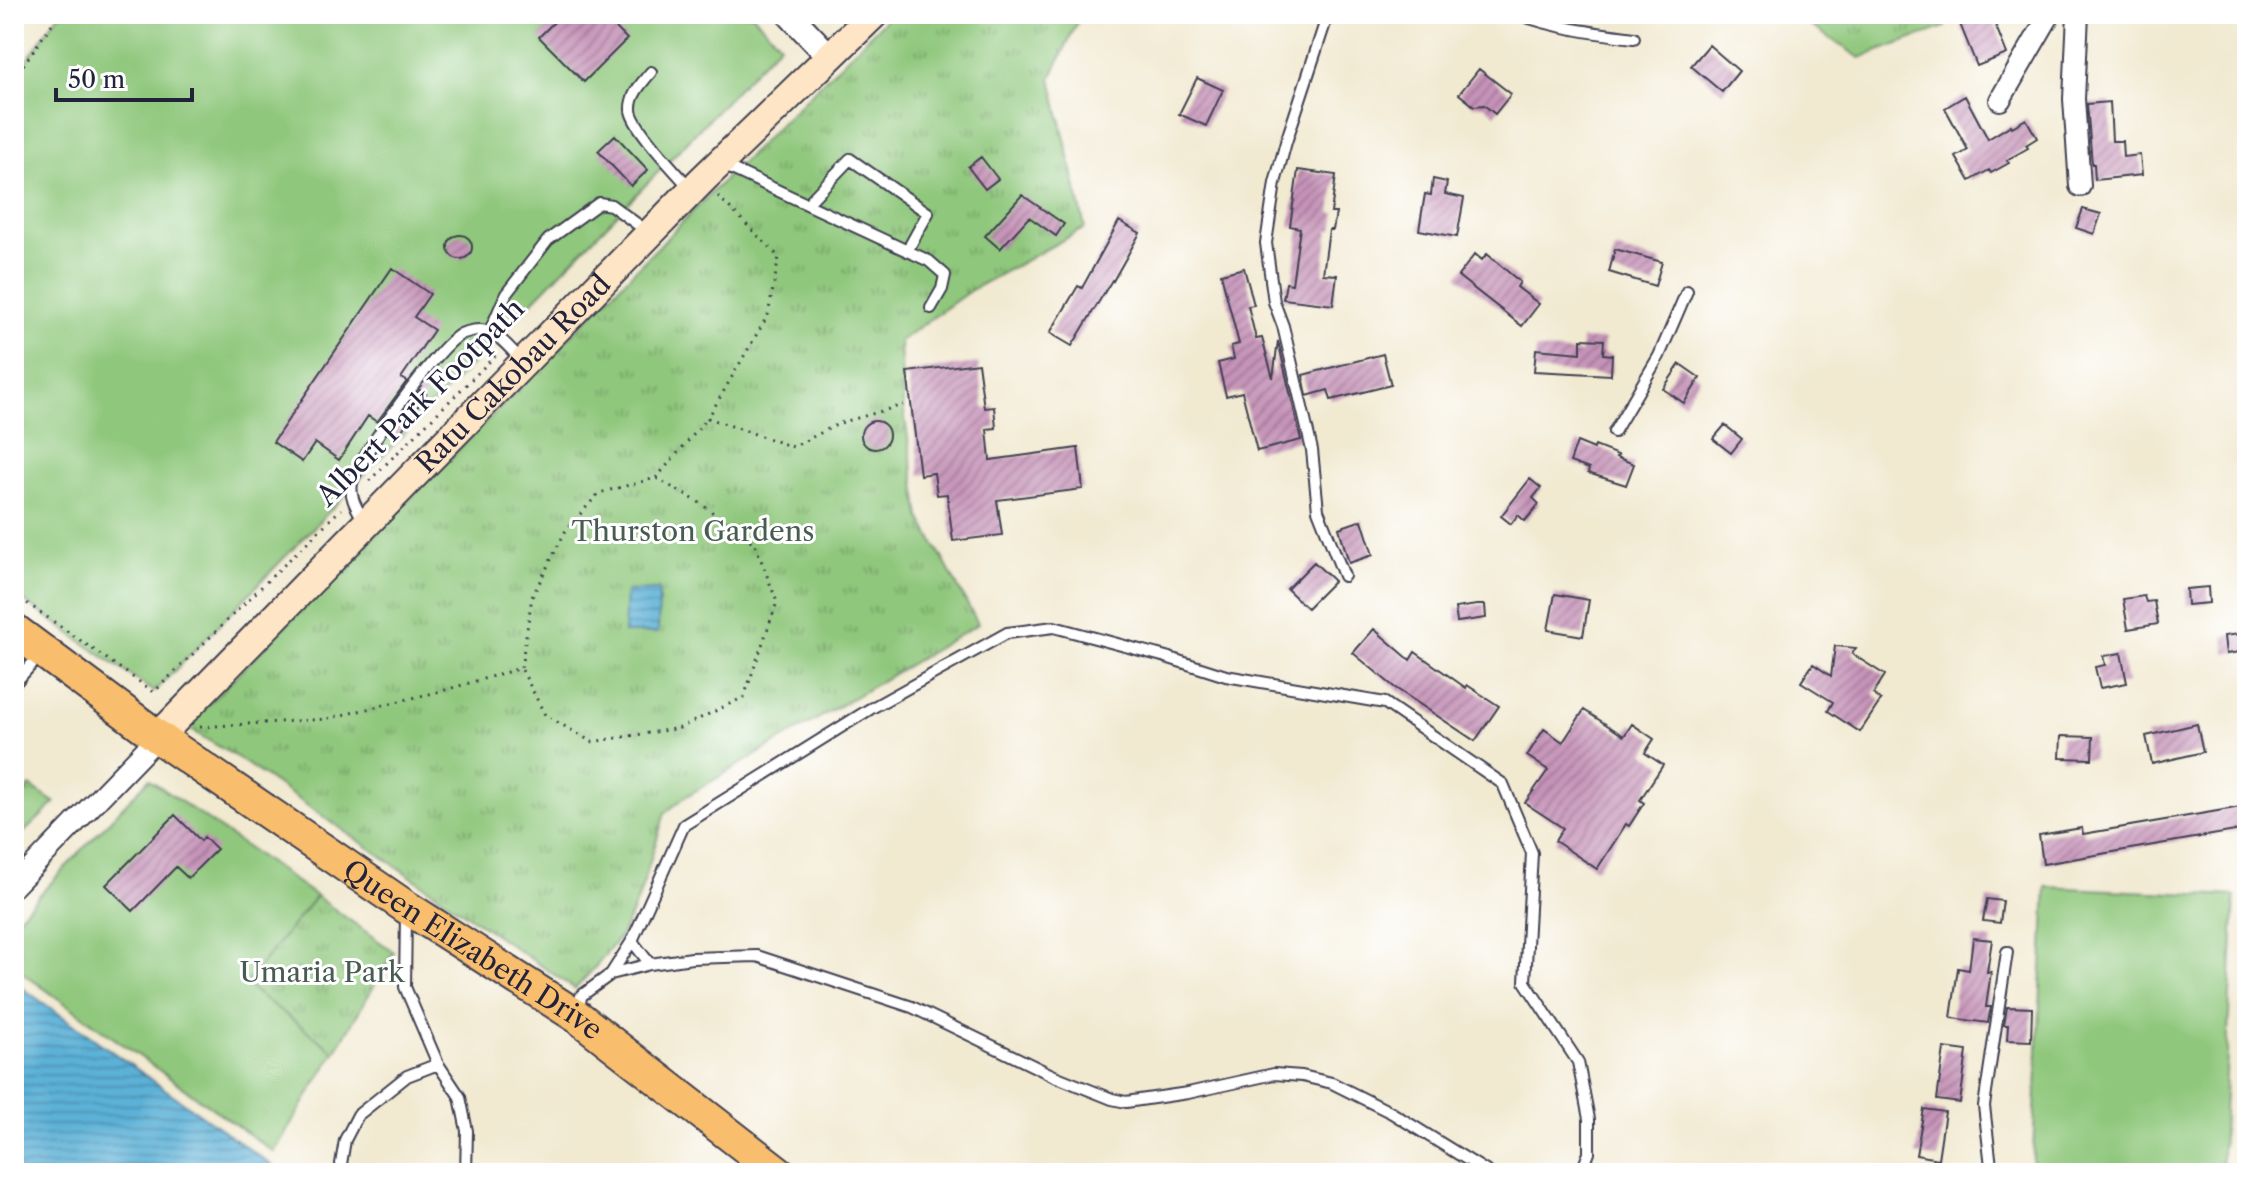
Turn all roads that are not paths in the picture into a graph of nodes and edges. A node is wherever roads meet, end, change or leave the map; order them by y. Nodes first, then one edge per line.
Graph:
1 (789, 14) edge
2 (874, 14) edge
3 (1328, 14) edge
4 (1518, 14) edge
5 (2050, 14) edge
6 (2078, 14) edge
7 (1634, 38) dead end
8 (830, 57) junction
9 (651, 72) dead end
10 (2000, 100) dead end
11 (705, 178) junction
12 (2080, 186) dead end
13 (807, 204) junction
14 (650, 234) junction
15 (907, 251) junction
16 (1687, 291) dead end
17 (931, 308) dead end
18 (490, 331) junction
19 (515, 354) junction
20 (1614, 432) dead end
21 (366, 525) junction
22 (1344, 576) dead end
23 (14, 630) edge
24 (43, 651) junction
25 (14, 684) edge
26 (158, 737) junction
27 (14, 886) edge
28 (406, 907) junction
29 (632, 941) junction
30 (2007, 952) dead end
31 (650, 964) junction
32 (611, 974) junction
33 (578, 1017) junction
34 (438, 1064) junction
35 (345, 1173) edge
36 (466, 1173) edge
37 (779, 1173) edge
38 (1489, 1173) edge
39 (1581, 1173) edge
40 (2001, 1173) edge

1 - 8 street
2 - 8 main road, Ratu Cakobau Road
3 - 22 lane
4 - 7 lane
5 - 10 street
6 - 12 street
8 - 11 main road, Ratu Cakobau Road
9 - 11 lane
11 - 13 lane
11 - 14 main road, Ratu Cakobau Road
13 - 15 lane
13 - 15 lane
14 - 18 lane
14 - 19 main road, Ratu Cakobau Road
15 - 17 lane
16 - 20 lane
18 - 19 lane
18 - 21 lane
19 - 21 main road, Ratu Cakobau Road
21 - 26 main road, Ratu Cakobau Road
23 - 24 main road, Queen Elizabeth Drive
24 - 25 lane
24 - 26 main road, Queen Elizabeth Drive
26 - 27 street
26 - 28 main road, Queen Elizabeth Drive
28 - 33 main road, Queen Elizabeth Drive
28 - 34 lane
29 - 31 lane
29 - 32 lane
29 - 39 lane
30 - 40 lane
31 - 32 lane
31 - 38 lane
32 - 33 lane
33 - 37 main road, Queen Elizabeth Drive
34 - 35 lane
34 - 36 lane

